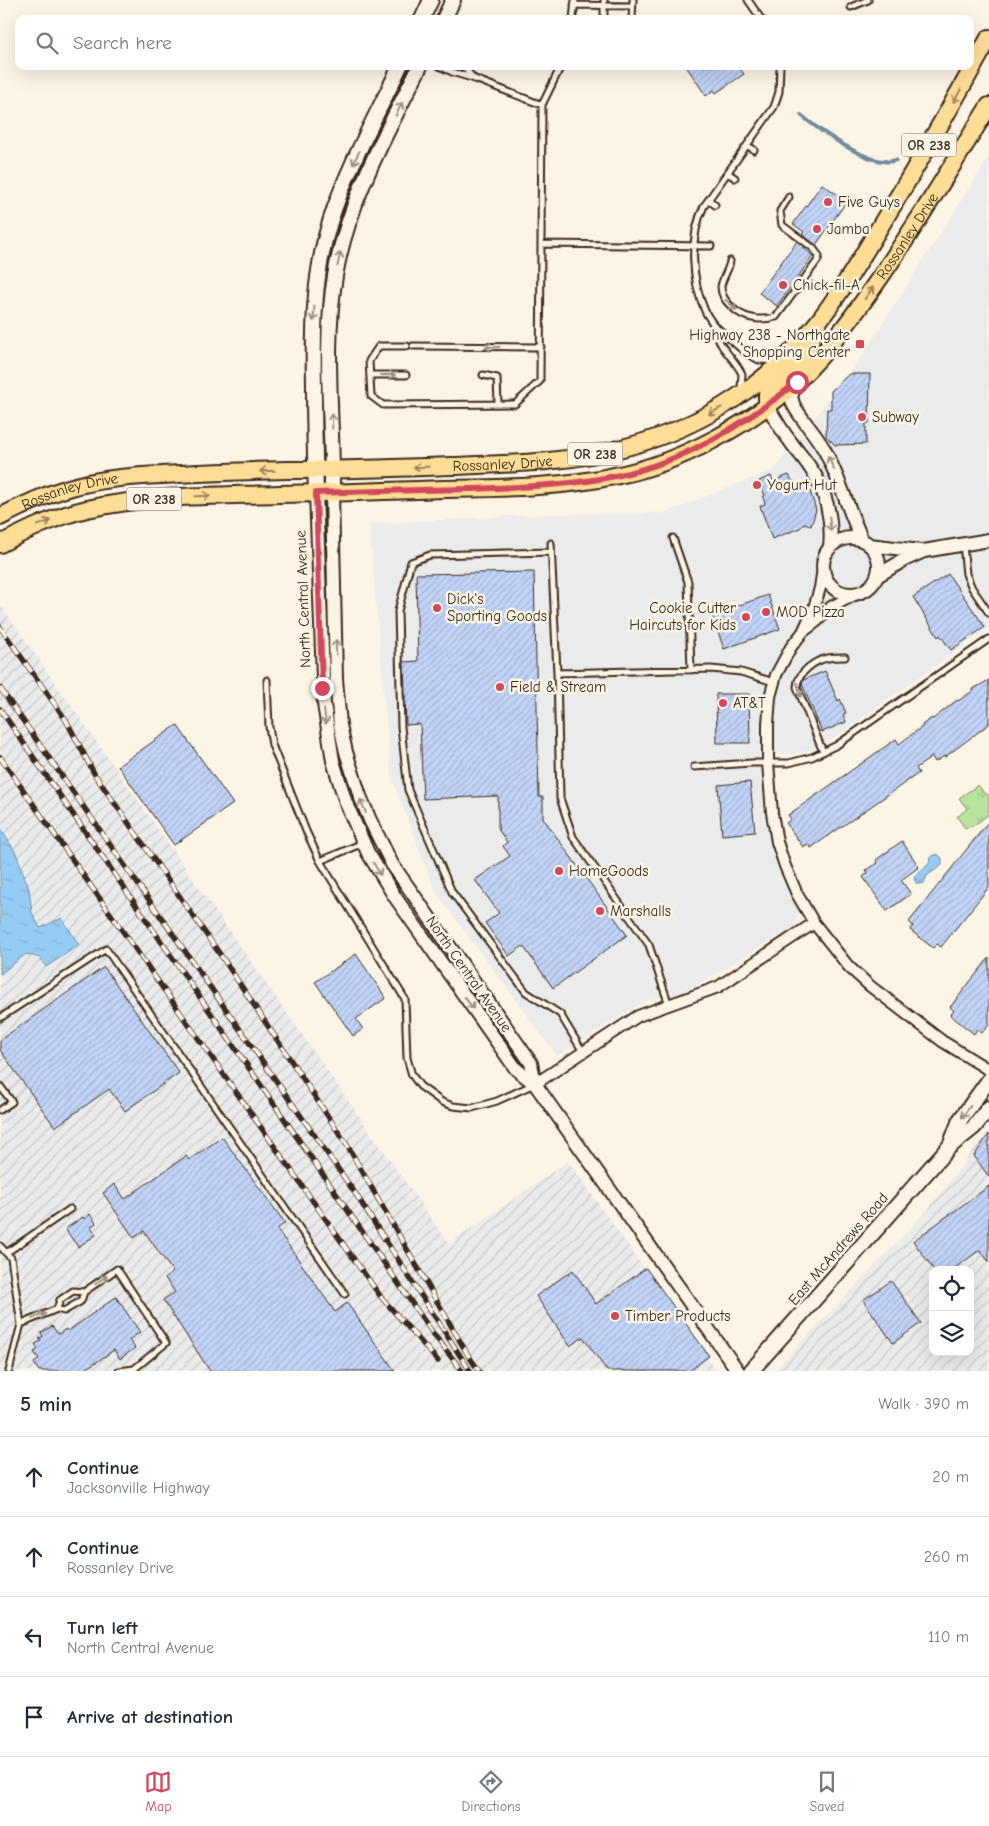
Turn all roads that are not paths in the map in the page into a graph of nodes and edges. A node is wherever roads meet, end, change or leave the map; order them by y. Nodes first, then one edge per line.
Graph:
1 (431, 0) edge
2 (441, 0) edge
3 (453, 0) edge
4 (633, 0) edge
5 (748, 0) edge
6 (868, 0) edge
7 (575, 3) edge
8 (604, 3) edge
9 (632, 6) junction
10 (851, 7) dead end
11 (424, 15) edge
12 (434, 15) edge
13 (446, 15) edge
14 (632, 15) edge
15 (758, 15) edge
16 (989, 38) edge
17 (974, 65) edge
18 (398, 70) edge
19 (418, 70) edge
20 (448, 70) edge
21 (466, 70) edge
22 (559, 70) edge
23 (780, 70) edge
24 (971, 70) edge
25 (474, 79) junction
26 (542, 105) junction
27 (989, 106) edge
28 (747, 145) junction
29 (754, 150) dead end
30 (728, 173) junction
31 (734, 178) dead end
32 (789, 197) dead end
33 (708, 200) junction
34 (716, 205) dead end
35 (541, 244) junction
36 (695, 245) junction
37 (711, 246) dead end
38 (730, 261) dead end
39 (817, 323) junction
40 (714, 325) junction
41 (540, 347) junction
42 (781, 362) junction
43 (370, 375) junction
44 (406, 375) dead end
45 (483, 375) dead end
46 (797, 382) junction
47 (739, 396) junction
48 (498, 404) junction
49 (767, 405) junction
50 (316, 470) junction
51 (332, 470) junction
52 (324, 493) junction
53 (0, 517) edge
54 (673, 538) dead end
55 (989, 540) edge
56 (866, 542) junction
57 (551, 543) dead end
58 (0, 544) edge
59 (963, 544) junction
60 (830, 547) junction
61 (924, 551) junction
62 (551, 552) junction
63 (823, 568) junction
64 (876, 576) junction
65 (860, 592) junction
66 (989, 613) edge
67 (803, 632) junction
68 (989, 639) edge
69 (845, 657) dead end
70 (691, 670) junction
71 (557, 673) junction
72 (267, 680) dead end
73 (774, 682) junction
74 (823, 752) junction
75 (768, 763) junction
76 (694, 767) dead end
77 (363, 843) junction
78 (320, 861) junction
79 (814, 923) junction
80 (669, 1004) junction
81 (0, 1018) edge
82 (583, 1052) junction
83 (989, 1070) edge
84 (989, 1080) edge
85 (535, 1084) junction
86 (0, 1086) edge
87 (989, 1108) edge
88 (0, 1110) edge
89 (949, 1147) junction
90 (70, 1209) dead end
91 (0, 1246) edge
92 (6, 1253) junction
93 (84, 1292) junction
94 (345, 1294) dead end
95 (57, 1309) junction
96 (21, 1324) junction
97 (9, 1371) edge
98 (120, 1371) edge
99 (738, 1371) edge
100 (751, 1371) edge

1 - 11 main road
2 - 12 main road
3 - 13 main road
4 - 9 lane
5 - 15 lane
6 - 10 lane
7 - 8 lane
8 - 9 lane
9 - 14 lane
16 -> 17 main road, Rossanley Drive / OR 238
18 -> 50 main road, North Central Avenue
51 -> 19 main road, North Central Avenue
20 - 25 lane
21 - 25 lane
22 - 26 lane
23 - 28 lane
24 -> 39 main road, Rossanley Drive / OR 238
25 - 26 lane
26 - 35 lane
46 -> 27 main road, Rossanley Drive / OR 238
28 - 29 lane
28 - 30 lane
30 - 31 lane
30 - 33 lane
38 -> 32 lane
33 - 34 lane
33 - 36 lane
35 - 36 lane
35 - 41 lane
36 - 37 lane
36 - 40 lane
39 - 42 main road, Rossanley Drive / OR 238
39 - 49 main road
40 - 42 lane
40 - 47 lane
41 -> 43 lane
41 - 48 lane
42 - 47 main road, Rossanley Drive / OR 238
43 -> 44 lane
43 - 48 lane
45 - 48 lane
46 - 49 main road, OR 238
56 -> 46 street
47 -> 51 main road, Rossanley Drive / OR 238
49 - 52 main road, Rossanley Drive / OR 238
49 -> 60 street
50 - 51 main road, Rossanley Drive / OR 238
50 - 52 main road, North Central Avenue
50 -> 53 main road, Rossanley Drive / OR 238
51 - 52 main road, North Central Avenue
58 -> 52 main road, Rossanley Drive / OR 238
52 -> 77 street, North Central Avenue
85 -> 52 street, North Central Avenue
54 - 70 lane
55 - 59 street
56 - 60 street
56 - 61 street
56 - 64 street
57 - 62 lane
59 - 61 street
59 - 66 lane
60 - 63 street
61 - 64 street
62 - 71 lane
62 - 82 lane
63 - 65 street
63 - 67 street
64 - 65 street
65 - 67 street
67 - 73 street
68 - 74 lane
69 -> 74 lane
70 - 71 lane
70 - 73 lane
71 - 80 lane
72 - 78 lane
73 - 75 street
74 - 75 lane
75 - 76 lane
75 - 79 street
77 - 78 lane
77 -> 85 street, North Central Avenue
78 - 85 lane
79 - 80 street
79 - 83 street
80 - 82 street
81 - 94 lane
82 - 85 street
84 -> 89 main road
85 - 99 street, North Central Avenue
86 - 88 lane
87 - 89 main road
89 - 100 main road, East McAndrews Road
90 - 92 lane
91 - 92 lane
92 - 96 lane
93 - 95 lane
93 - 95 lane
93 -> 98 lane
96 -> 95 lane
96 - 97 lane

